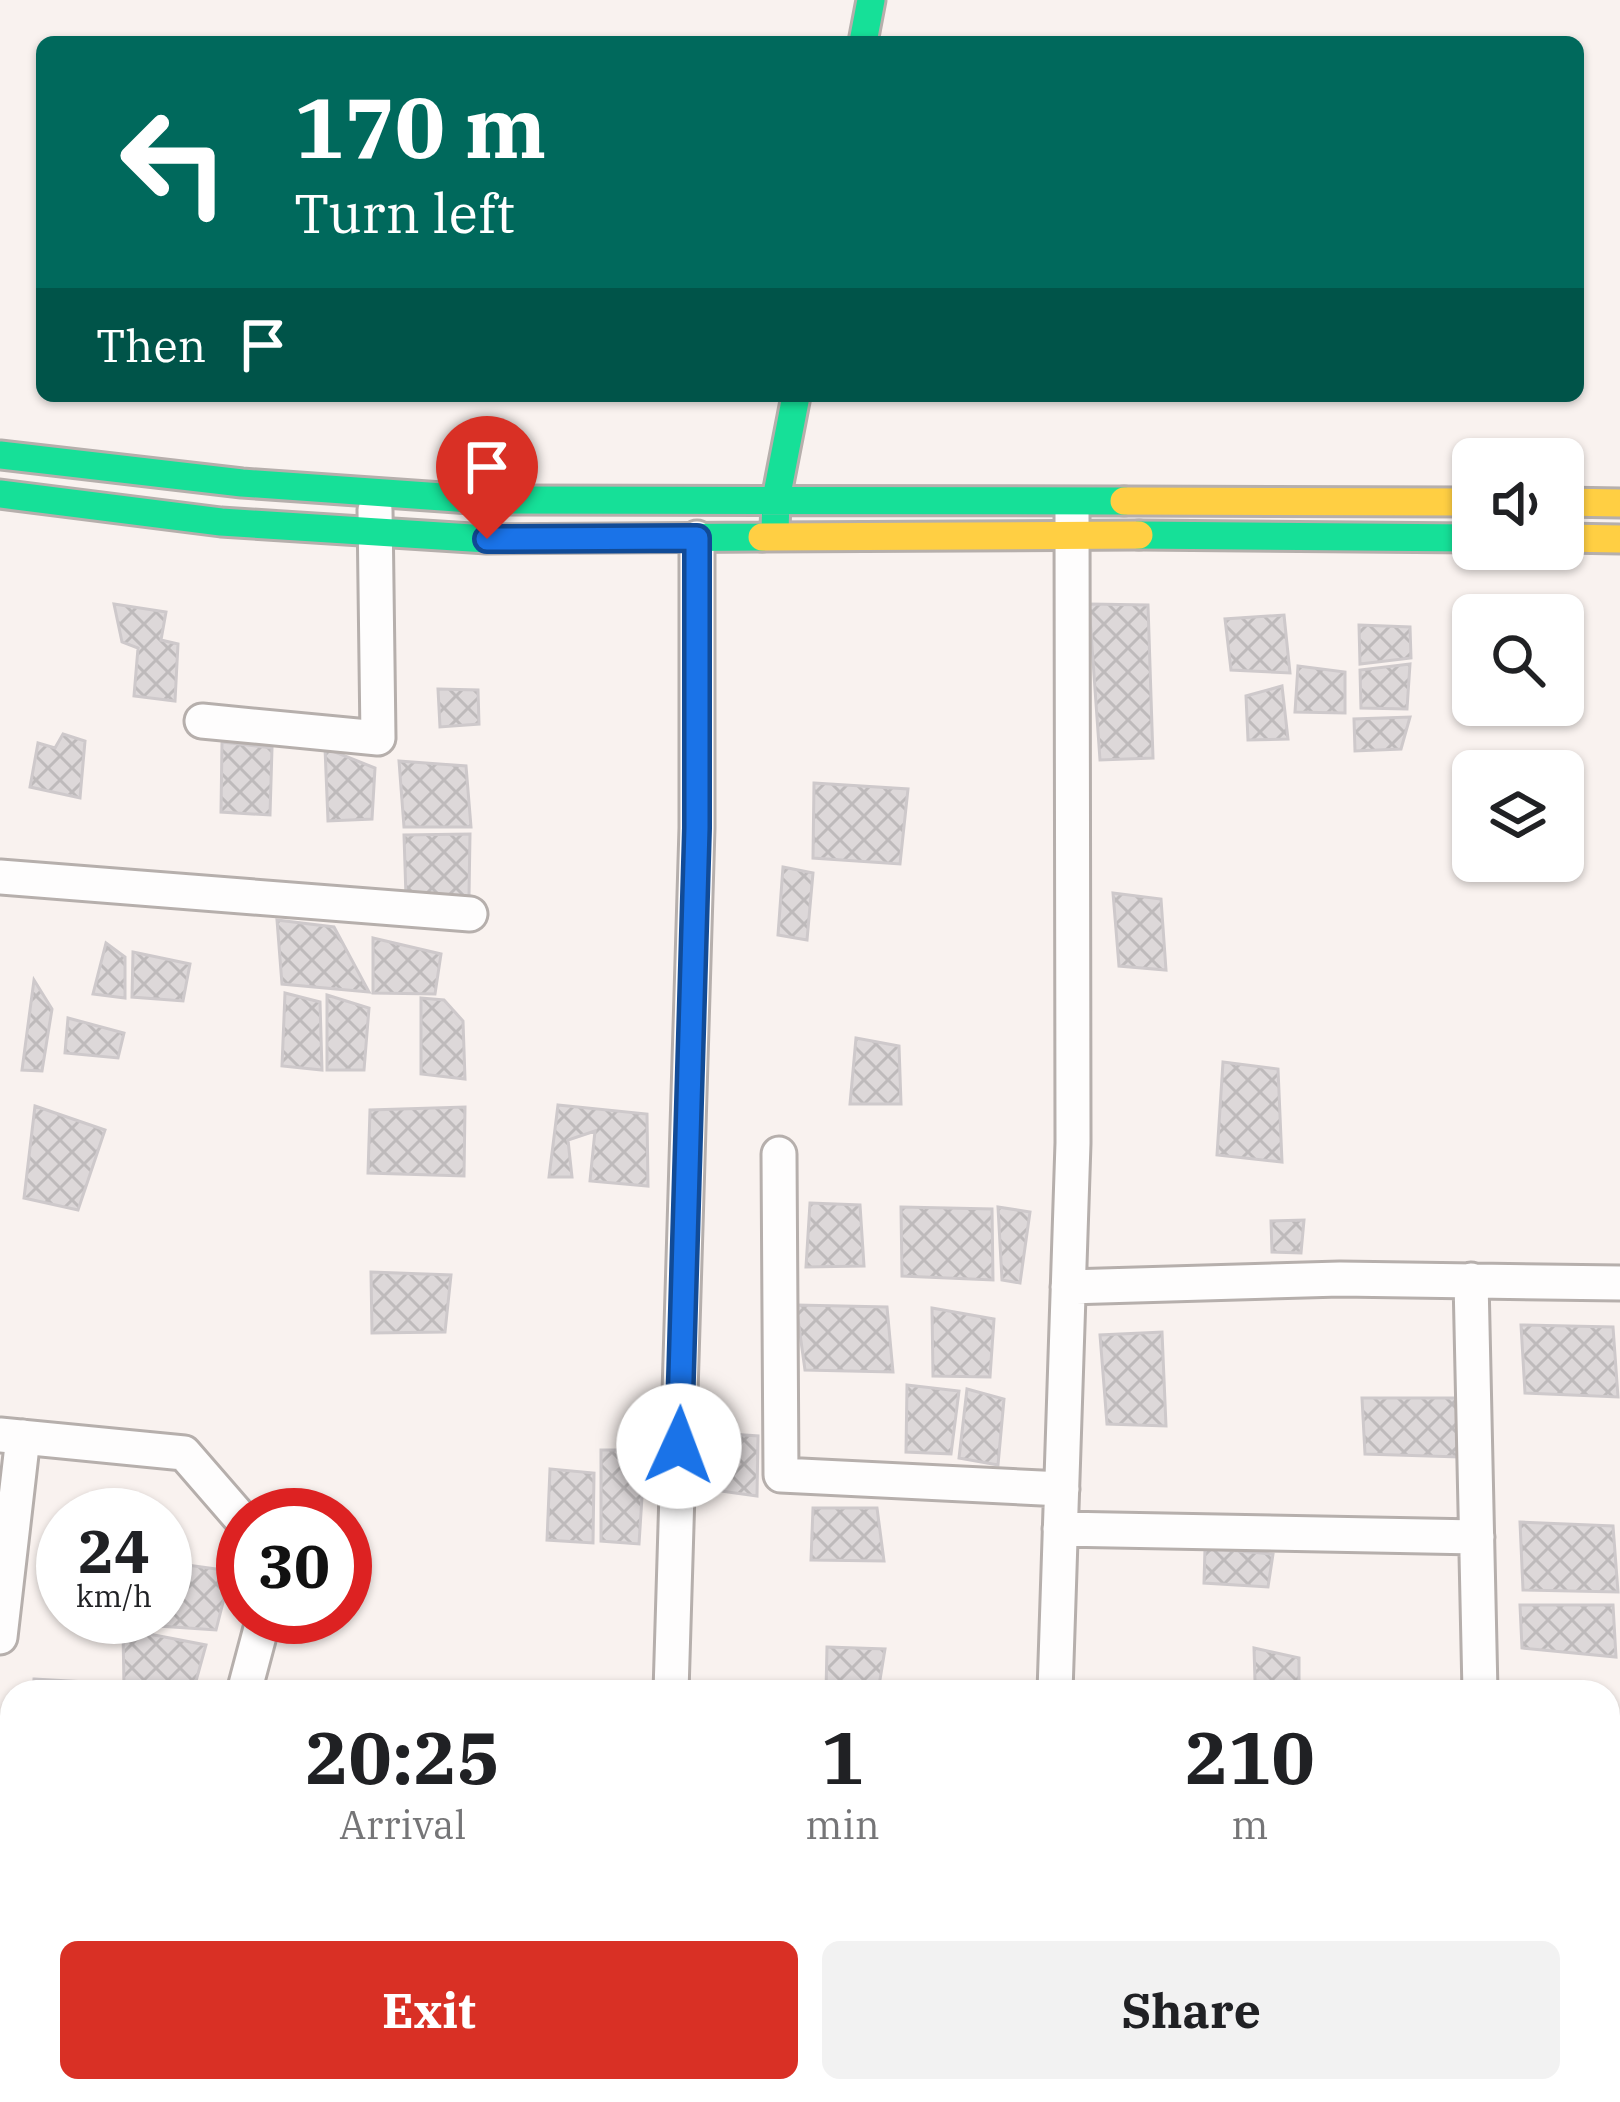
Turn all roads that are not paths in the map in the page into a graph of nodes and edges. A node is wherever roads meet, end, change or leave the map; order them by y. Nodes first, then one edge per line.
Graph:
1 (871, 0) edge
2 (864, 36) edge
3 (795, 402) edge
4 (2, 463) edge
5 (0, 494) edge
6 (375, 496) junction
7 (776, 499) junction
8 (1072, 499) junction
9 (1452, 502) edge
10 (1584, 502) edge
11 (1620, 502) edge
12 (376, 534) junction
13 (1072, 534) junction
14 (775, 536) junction
15 (697, 538) junction
16 (1452, 538) edge
17 (1584, 538) edge
18 (1620, 539) edge
19 (202, 721) dead end
20 (0, 877) edge
21 (470, 914) dead end
22 (779, 1154) dead end
23 (1471, 1280) junction
24 (1620, 1283) edge
25 (1068, 1287) junction
26 (12, 1436) edge
27 (1062, 1489) junction
28 (216, 1490) edge
29 (1060, 1528) junction
30 (1477, 1537) junction
31 (0, 1637) edge
32 (257, 1644) edge
33 (247, 1680) edge
34 (671, 1680) edge
35 (1055, 1680) edge
36 (1480, 1680) edge

1 - 2 main road
3 - 7 main road
4 - 6 main road
5 - 12 main road
6 - 7 main road
6 - 12 street
7 - 8 main road
7 - 14 main road
8 - 9 main road
8 - 13 street
10 - 11 main road
12 - 15 main road
12 - 19 street
13 - 14 main road
13 - 16 main road
13 - 25 street
14 - 15 main road
15 - 34 street
17 - 18 main road
20 - 21 street
22 - 27 street
23 - 24 street
23 - 25 street
23 - 30 street
25 - 27 street
26 - 28 street
26 - 31 street
27 - 29 street
29 - 30 street
29 - 35 street
30 - 36 street
32 - 33 street

